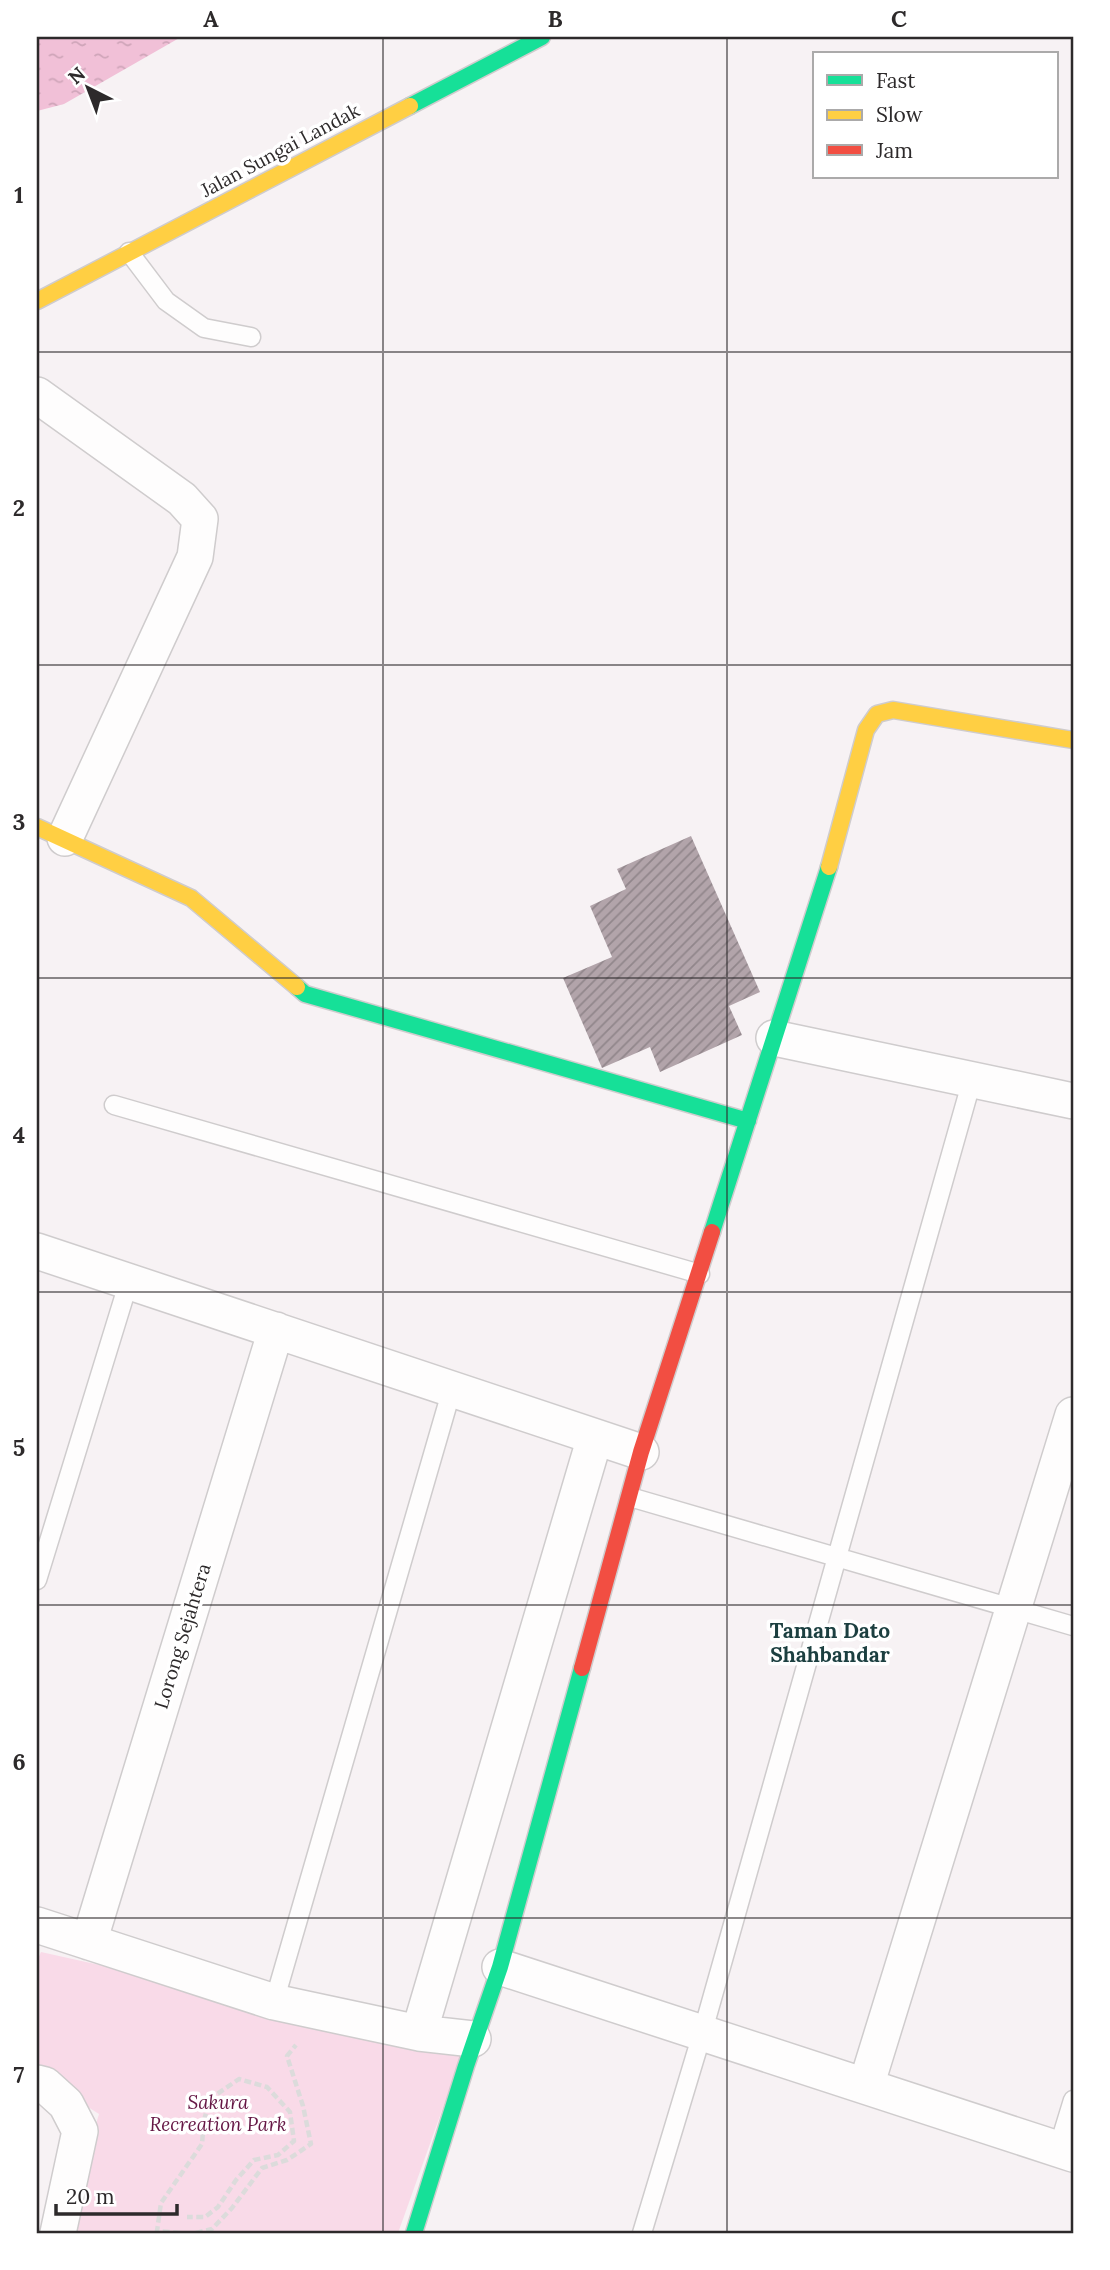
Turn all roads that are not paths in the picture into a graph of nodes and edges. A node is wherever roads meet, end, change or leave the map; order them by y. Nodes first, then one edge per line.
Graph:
1 (542, 37) edge
2 (129, 252) junction
3 (37, 301) edge
4 (251, 337) dead end
5 (37, 395) edge
6 (1073, 740) edge
7 (51, 832) edge
8 (774, 1038) junction
9 (972, 1080) junction
10 (1073, 1101) edge
11 (114, 1105) dead end
12 (748, 1121) junction
13 (37, 1251) edge
14 (699, 1274) junction
15 (129, 1281) junction
16 (276, 1330) junction
17 (452, 1389) junction
18 (1073, 1415) edge
19 (595, 1437) junction
20 (641, 1452) junction
21 (630, 1497) junction
22 (838, 1558) junction
23 (37, 1580) edge
24 (1014, 1608) junction
25 (1073, 1626) edge
26 (37, 1925) edge
27 (89, 1942) junction
28 (500, 1967) junction
29 (274, 2002) junction
30 (419, 2033) junction
31 (702, 2034) junction
32 (473, 2039) junction
33 (37, 2083) edge
34 (866, 2087) junction
35 (1073, 2100) edge
36 (1066, 2151) edge
37 (58, 2233) edge
38 (414, 2233) edge
39 (642, 2233) edge

1 - 2 street, Jalan Sungai Landak
2 - 3 street, Jalan Sungai Landak
2 - 4 lane
5 - 7 street
6 - 8 street
7 - 12 street
8 - 9 street
8 - 12 street
9 - 10 street
9 - 22 lane
11 - 14 lane
12 - 14 street
13 - 15 street
14 - 20 street
15 - 16 street
15 - 23 lane
16 - 17 street
16 - 27 street, Lorong Sejahtera
17 - 19 street
17 - 29 lane
18 - 24 street
19 - 20 street
19 - 30 street
20 - 21 street
21 - 22 lane
21 - 28 street
22 - 24 lane
22 - 31 lane
24 - 25 lane
24 - 34 street
26 - 27 street
27 - 29 street
28 - 31 street
28 - 32 street
29 - 30 street
30 - 32 street
31 - 34 street
31 - 39 lane
32 - 38 street
33 - 37 street
34 - 36 street
35 - 36 lane

